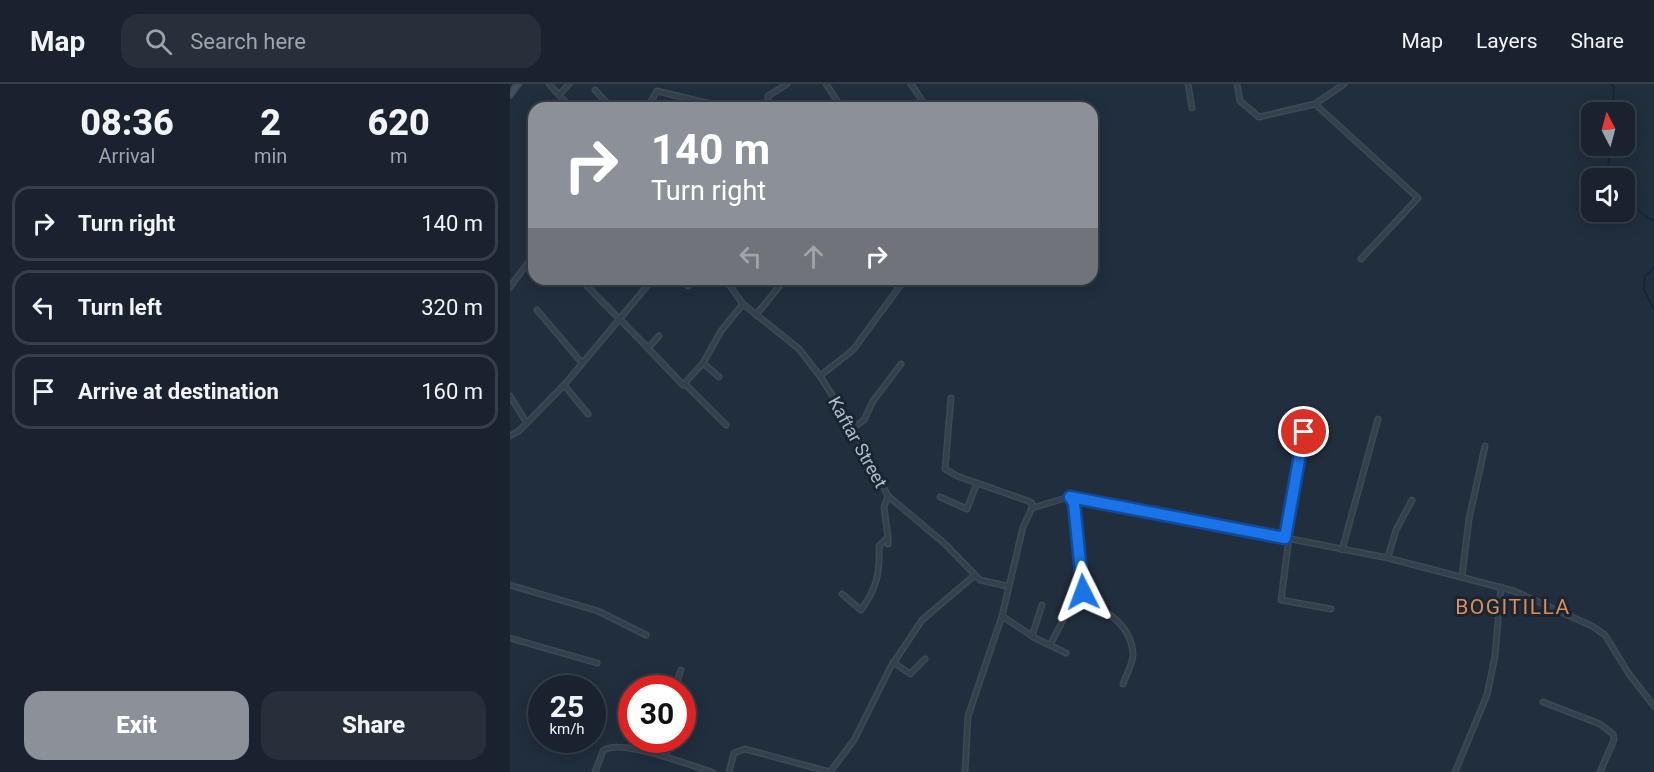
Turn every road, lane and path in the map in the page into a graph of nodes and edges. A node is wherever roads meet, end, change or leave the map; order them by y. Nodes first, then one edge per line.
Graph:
1 (518, 84) edge
2 (549, 84) edge
3 (569, 84) edge
4 (787, 84) edge
5 (826, 84) edge
6 (910, 84) edge
7 (1188, 84) edge
8 (1237, 84) edge
9 (1344, 84) edge
10 (595, 90) dead end
11 (510, 95) edge
12 (559, 95) junction
13 (565, 102) edge
14 (606, 102) edge
15 (651, 102) edge
16 (703, 102) edge
17 (768, 102) edge
18 (838, 102) edge
19 (923, 102) edge
20 (1315, 104) junction
21 (1192, 108) dead end
22 (1361, 259) dead end
23 (528, 263) edge
24 (586, 285) edge
25 (647, 285) edge
26 (729, 285) edge
27 (780, 285) edge
28 (898, 285) edge
29 (510, 287) edge
30 (743, 304) junction
31 (537, 310) dead end
32 (756, 315) junction
33 (620, 318) junction
34 (659, 336) dead end
35 (646, 346) junction
36 (582, 363) junction
37 (703, 363) junction
38 (901, 364) dead end
39 (820, 376) junction
40 (719, 377) dead end
41 (564, 385) junction
42 (686, 385) junction
43 (510, 396) edge
44 (951, 398) dead end
45 (588, 414) dead end
46 (1378, 419) dead end
47 (526, 422) junction
48 (726, 425) dead end
49 (853, 428) junction
50 (1304, 432) dead end
51 (510, 436) edge
52 (1485, 446) dead end
53 (977, 483) junction
54 (888, 496) junction
55 (940, 497) dead end
56 (1070, 497) junction
57 (1412, 500) dead end
58 (1032, 508) junction
59 (888, 537) junction
60 (1287, 538) junction
61 (888, 544) dead end
62 (1342, 550) junction
63 (1388, 558) junction
64 (975, 575) junction
65 (1462, 576) junction
66 (510, 585) edge
67 (1007, 586) junction
68 (1501, 587) junction
69 (842, 594) dead end
70 (1079, 595) junction
71 (1042, 605) dead end
72 (1332, 609) dead end
73 (1002, 616) junction
74 (646, 635) dead end
75 (1032, 636) junction
76 (510, 638) edge
77 (1050, 645) junction
78 (1066, 653) dead end
79 (924, 659) dead end
80 (597, 663) dead end
81 (893, 663) junction
82 (681, 670) dead end
83 (679, 675) edge
84 (1123, 684) dead end
85 (1543, 702) dead end
86 (1654, 706) edge
87 (666, 753) edge
88 (667, 756) junction
89 (595, 772) edge
90 (712, 772) edge
91 (729, 772) edge
92 (830, 772) edge
93 (965, 772) edge
94 (1455, 772) edge
95 (1600, 772) edge

1 - 11 main road
2 - 12 street
3 - 12 street
4 - 17 street
5 - 18 street
6 - 19 street
7 - 21 street
8 - 20 street
9 - 20 street
10 - 14 street
12 - 13 street
15 - 16 street
20 - 22 street
23 - 29 street
24 - 33 street
25 - 33 street
26 - 30 street, Kaftar Street
27 - 32 street
28 - 39 street
30 - 32 street, Kaftar Street
30 - 37 street
31 - 36 street
32 - 39 street, Kaftar Street
33 - 35 street
33 - 36 street
34 - 35 street
35 - 42 street
36 - 41 street
37 - 40 street
37 - 42 street
38 - 49 street
39 - 49 street, Kaftar Street
41 - 45 street
41 - 47 street
42 - 48 street
43 - 47 street
44 - 53 street
46 - 62 street
47 - 51 street
49 - 54 street, Kaftar Street
50 - 60 street
52 - 65 street
53 - 55 street
53 - 58 street
54 - 59 street
54 - 64 street, Kaftar Street
56 - 58 street
56 - 60 street
56 - 70 street
57 - 63 street
58 - 67 street
59 - 61 street
59 - 69 street
60 - 62 street
60 - 72 street
62 - 63 street
63 - 65 street
64 - 67 street, Kaftar Street
64 - 81 street
65 - 68 street
66 - 74 street
67 - 73 street
68 - 86 street
68 - 94 street
70 - 77 street
70 - 84 street
71 - 75 street
73 - 75 street
73 - 93 street
75 - 77 street
76 - 80 street
77 - 78 street
79 - 81 street
81 - 92 street
82 - 83 street
85 - 95 street
87 - 88 street
88 - 89 street
88 - 90 street
91 - 92 street

